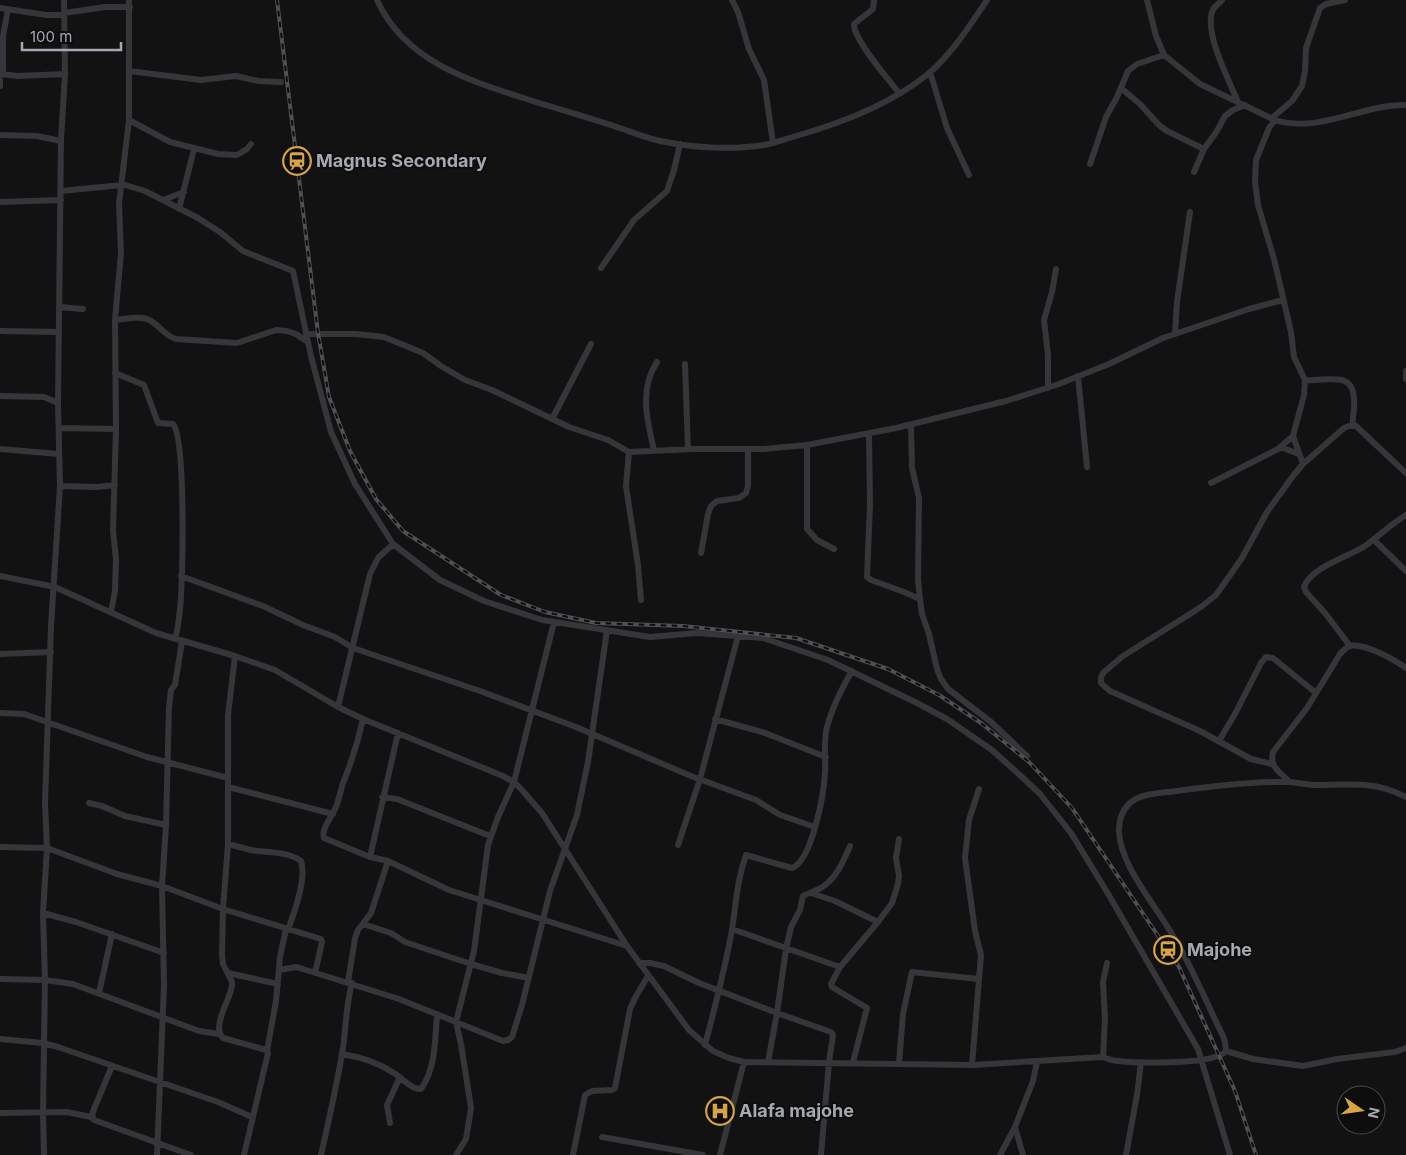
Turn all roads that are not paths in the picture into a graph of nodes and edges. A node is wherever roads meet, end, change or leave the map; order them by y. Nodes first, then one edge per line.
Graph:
1 (2, 0) edge
2 (64, 0) edge
3 (377, 0) edge
4 (732, 0) edge
5 (881, 0) edge
6 (987, 0) edge
7 (1148, 0) edge
8 (1222, 0) edge
9 (1345, 0) edge
10 (875, 2) edge
11 (130, 3) edge
12 (4, 8) edge
13 (64, 14) junction
14 (1164, 55) junction
15 (129, 71) junction
16 (930, 72) junction
17 (65, 74) junction
18 (1, 76) edge
19 (281, 82) dead end
20 (0, 86) edge
21 (1121, 88) junction
22 (899, 93) junction
23 (1238, 102) junction
24 (1406, 105) edge
25 (1245, 106) junction
26 (1273, 119) junction
27 (129, 120) junction
28 (0, 135) edge
29 (61, 141) junction
30 (773, 143) junction
31 (251, 144) dead end
32 (680, 144) junction
33 (194, 149) junction
34 (1204, 149) junction
35 (1090, 164) dead end
36 (1194, 172) dead end
37 (969, 175) dead end
38 (122, 184) junction
39 (61, 191) junction
40 (184, 192) junction
41 (61, 200) junction
42 (163, 200) junction
43 (0, 202) edge
44 (180, 209) junction
45 (1190, 212) dead end
46 (601, 268) dead end
47 (1056, 269) dead end
48 (1283, 300) junction
49 (59, 307) junction
50 (83, 308) dead end
51 (115, 320) junction
52 (0, 331) edge
53 (59, 332) junction
54 (306, 334) junction
55 (1175, 334) junction
56 (308, 342) junction
57 (591, 344) dead end
58 (656, 362) dead end
59 (685, 364) dead end
60 (1406, 371) edge
61 (115, 374) junction
62 (1078, 376) junction
63 (1406, 379) edge
64 (1305, 380) junction
65 (1048, 388) junction
66 (0, 396) edge
67 (58, 403) junction
68 (552, 419) junction
69 (910, 424) junction
70 (1352, 425) junction
71 (60, 428) junction
72 (116, 429) junction
73 (869, 433) junction
74 (1294, 436) junction
75 (808, 445) junction
76 (1280, 447) junction
77 (0, 449) edge
78 (688, 449) junction
79 (748, 449) junction
80 (654, 450) junction
81 (629, 452) junction
82 (59, 454) junction
83 (1299, 454) junction
84 (1303, 464) junction
85 (1087, 467) dead end
86 (1406, 473) edge
87 (1211, 483) dead end
88 (115, 485) junction
89 (60, 486) junction
90 (1406, 515) edge
91 (1374, 540) junction
92 (393, 544) junction
93 (834, 549) dead end
94 (701, 553) dead end
95 (1406, 571) edge
96 (0, 576) edge
97 (181, 576) junction
98 (55, 587) junction
99 (920, 599) junction
100 (640, 600) dead end
101 (111, 612) junction
102 (554, 622) junction
103 (607, 630) junction
104 (738, 636) junction
105 (178, 640) junction
106 (1350, 646) junction
107 (353, 648) junction
108 (51, 652) junction
109 (0, 654) edge
110 (235, 656) junction
111 (1406, 668) edge
112 (852, 671) junction
113 (1316, 693) junction
114 (338, 706) junction
115 (531, 711) junction
116 (0, 713) edge
117 (363, 719) junction
118 (715, 719) junction
119 (48, 722) junction
120 (398, 732) junction
121 (592, 734) junction
122 (1219, 741) junction
123 (1027, 756) dead end
124 (826, 757) junction
125 (167, 762) junction
126 (1272, 764) junction
127 (228, 778) junction
128 (700, 779) junction
129 (514, 782) junction
130 (1290, 782) junction
131 (228, 787) junction
132 (979, 790) dead end
133 (382, 796) junction
134 (1406, 797) edge
135 (89, 803) dead end
136 (333, 814) junction
137 (166, 825) junction
138 (815, 828) junction
139 (490, 836) junction
140 (899, 839) dead end
141 (228, 844) junction
142 (678, 845) dead end
143 (850, 846) dead end
144 (0, 847) edge
145 (47, 848) junction
146 (565, 849) junction
147 (370, 857) junction
148 (388, 861) junction
149 (162, 886) junction
150 (811, 893) junction
151 (481, 900) junction
152 (223, 909) junction
153 (43, 913) junction
154 (543, 920) junction
155 (878, 922) junction
156 (363, 924) junction
157 (287, 930) junction
158 (732, 930) junction
159 (112, 934) junction
160 (627, 946) junction
161 (786, 949) junction
162 (164, 953) junction
163 (639, 963) junction
164 (1107, 963) dead end
165 (471, 964) junction
166 (840, 967) junction
167 (279, 970) junction
168 (228, 973) junction
169 (315, 973) junction
170 (648, 976) junction
171 (529, 978) junction
172 (0, 979) edge
173 (980, 979) junction
174 (45, 980) junction
175 (350, 983) junction
176 (278, 984) junction
177 (719, 990) junction
178 (99, 993) junction
179 (777, 1013) junction
180 (437, 1014) junction
181 (162, 1019) junction
182 (456, 1022) junction
183 (219, 1034) junction
184 (0, 1039) edge
185 (43, 1043) junction
186 (705, 1046) junction
187 (1406, 1048) edge
188 (1226, 1051) junction
189 (267, 1052) junction
190 (342, 1054) junction
191 (1103, 1057) junction
192 (1202, 1061) junction
193 (744, 1062) junction
194 (768, 1062) junction
195 (829, 1062) junction
196 (853, 1062) junction
197 (1037, 1062) junction
198 (1141, 1062) junction
199 (899, 1063) junction
200 (972, 1065) junction
201 (112, 1066) junction
202 (400, 1077) junction
203 (161, 1084) junction
204 (43, 1112) junction
205 (0, 1114) edge
206 (252, 1117) junction
207 (92, 1118) junction
208 (390, 1123) dead end
209 (1015, 1127) junction
210 (602, 1137) dead end
211 (157, 1142) junction
212 (44, 1155) edge
213 (157, 1155) edge
214 (191, 1155) edge
215 (244, 1155) edge
216 (321, 1155) edge
217 (456, 1155) edge
218 (573, 1155) edge
219 (703, 1155) edge
220 (720, 1155) edge
221 (821, 1155) edge
222 (1000, 1155) edge
223 (1023, 1155) edge
224 (1126, 1155) edge
225 (1230, 1155) edge

1 - 12 street
2 - 13 street
3 - 32 street
4 - 30 street
5 - 10 street
6 - 16 street
7 - 14 street
8 - 23 street
9 - 26 street
10 - 22 street
11 - 13 street
11 - 15 street
12 - 13 street
12 - 18 street
13 - 17 street
14 - 21 street
14 - 23 street
15 - 19 street
15 - 27 street
16 - 22 street
16 - 37 street
17 - 18 street
17 - 29 street
18 - 20 street
21 - 34 street
21 - 35 street
22 - 30 street
23 - 25 street
24 - 26 street
25 - 26 street
25 - 34 street
26 - 48 street
27 - 33 street
27 - 38 street
28 - 29 street
29 - 39 street
30 - 32 street
31 - 33 street
32 - 46 street
33 - 40 street
34 - 36 street
38 - 39 street
38 - 42 street
38 - 51 street
39 - 41 street
40 - 42 street
40 - 44 street
41 - 43 street
41 - 49 street
42 - 44 street
44 - 54 street
45 - 55 street
47 - 65 street
48 - 55 street
48 - 64 street
49 - 50 street
49 - 53 street
51 - 56 street
51 - 61 street
52 - 53 street
53 - 67 street
54 - 56 street
54 - 68 street
55 - 62 street
56 - 92 street
57 - 68 street
58 - 80 street
59 - 78 street
60 - 63 street
61 - 72 street
61 - 97 street
62 - 65 street
62 - 85 street
64 - 70 street
64 - 74 street
65 - 69 street
66 - 67 street
67 - 71 street
68 - 81 street
69 - 73 street
69 - 99 street
70 - 84 street
70 - 86 street
71 - 72 street
71 - 82 street
72 - 88 street
73 - 75 street
73 - 99 street
74 - 76 street
74 - 83 street
75 - 79 street
75 - 93 street
76 - 83 street
76 - 87 street
77 - 82 street
78 - 79 street
78 - 80 street
79 - 94 street
80 - 81 street
81 - 100 street
82 - 89 street
83 - 84 street
84 - 122 street
88 - 89 street
88 - 101 street
89 - 98 street
90 - 91 street
91 - 95 street
91 - 106 street
92 - 102 street
92 - 107 street
96 - 98 street
97 - 105 street
97 - 107 street
98 - 101 street
98 - 108 street
99 - 123 street
101 - 105 street
102 - 103 street
102 - 115 street
103 - 104 street
103 - 121 street
104 - 112 street
104 - 118 street
105 - 110 street
105 - 125 street
106 - 111 street
106 - 113 street
107 - 114 street
107 - 115 street
108 - 109 street
108 - 119 street
110 - 114 street
110 - 127 street
112 - 124 street
112 - 192 street
113 - 122 street
113 - 126 street
114 - 117 street
115 - 121 street
115 - 129 street
116 - 119 street
117 - 120 street
117 - 136 street
118 - 124 street
118 - 128 street
119 - 125 street
119 - 145 street
120 - 129 street
120 - 133 street
121 - 128 street
121 - 146 street
122 - 126 street
124 - 138 street
125 - 127 street
125 - 137 street
126 - 130 street
127 - 131 street
128 - 138 street
128 - 142 street
129 - 139 street
129 - 146 street
130 - 134 street
130 - 188 street
131 - 136 street
131 - 141 street
132 - 173 street
133 - 139 street
133 - 147 street
135 - 137 street
136 - 147 street
137 - 149 street
138 - 158 street
139 - 151 street
140 - 155 street
141 - 152 street
141 - 157 street
143 - 150 street
144 - 145 street
145 - 149 street
145 - 153 street
146 - 154 street
146 - 160 street
147 - 148 street
148 - 151 street
148 - 156 street
149 - 152 street
149 - 162 street
150 - 155 street
150 - 161 street
151 - 154 street
151 - 165 street
152 - 157 street
152 - 168 street
153 - 159 street
153 - 174 street
154 - 160 street
154 - 171 street
155 - 166 street
156 - 165 street
156 - 175 street
157 - 167 street
157 - 169 street
158 - 161 street
158 - 177 street
159 - 162 street
159 - 178 street
160 - 163 street
161 - 166 street
161 - 179 street
162 - 181 street
163 - 170 street
163 - 177 street
164 - 191 street
165 - 171 street
165 - 182 street
166 - 196 street
167 - 169 street
167 - 176 street
168 - 176 street
168 - 183 street
169 - 175 street
170 - 186 street
170 - 218 street
171 - 182 street
172 - 174 street
173 - 199 street
173 - 200 street
174 - 178 street
174 - 185 street
175 - 180 street
175 - 190 street
176 - 189 street
177 - 179 street
177 - 186 street
178 - 181 street
179 - 194 street
179 - 195 street
180 - 182 street
180 - 202 street
181 - 183 street
181 - 203 street
182 - 217 street
183 - 189 street
184 - 185 street
185 - 201 street
185 - 204 street
186 - 193 street
187 - 188 street
188 - 192 street
189 - 206 street
190 - 202 street
190 - 216 street
191 - 197 street
191 - 198 street
192 - 198 street
192 - 225 street
193 - 194 street
193 - 220 street
194 - 195 street
195 - 196 street
195 - 221 street
196 - 199 street
197 - 200 street
197 - 209 street
198 - 224 street
199 - 200 street
201 - 203 street
201 - 207 street
202 - 208 street
203 - 206 street
203 - 211 street
204 - 205 street
204 - 207 street
204 - 212 street
206 - 215 street
207 - 211 street
209 - 222 street
209 - 223 street
210 - 219 street
211 - 213 street
211 - 214 street

